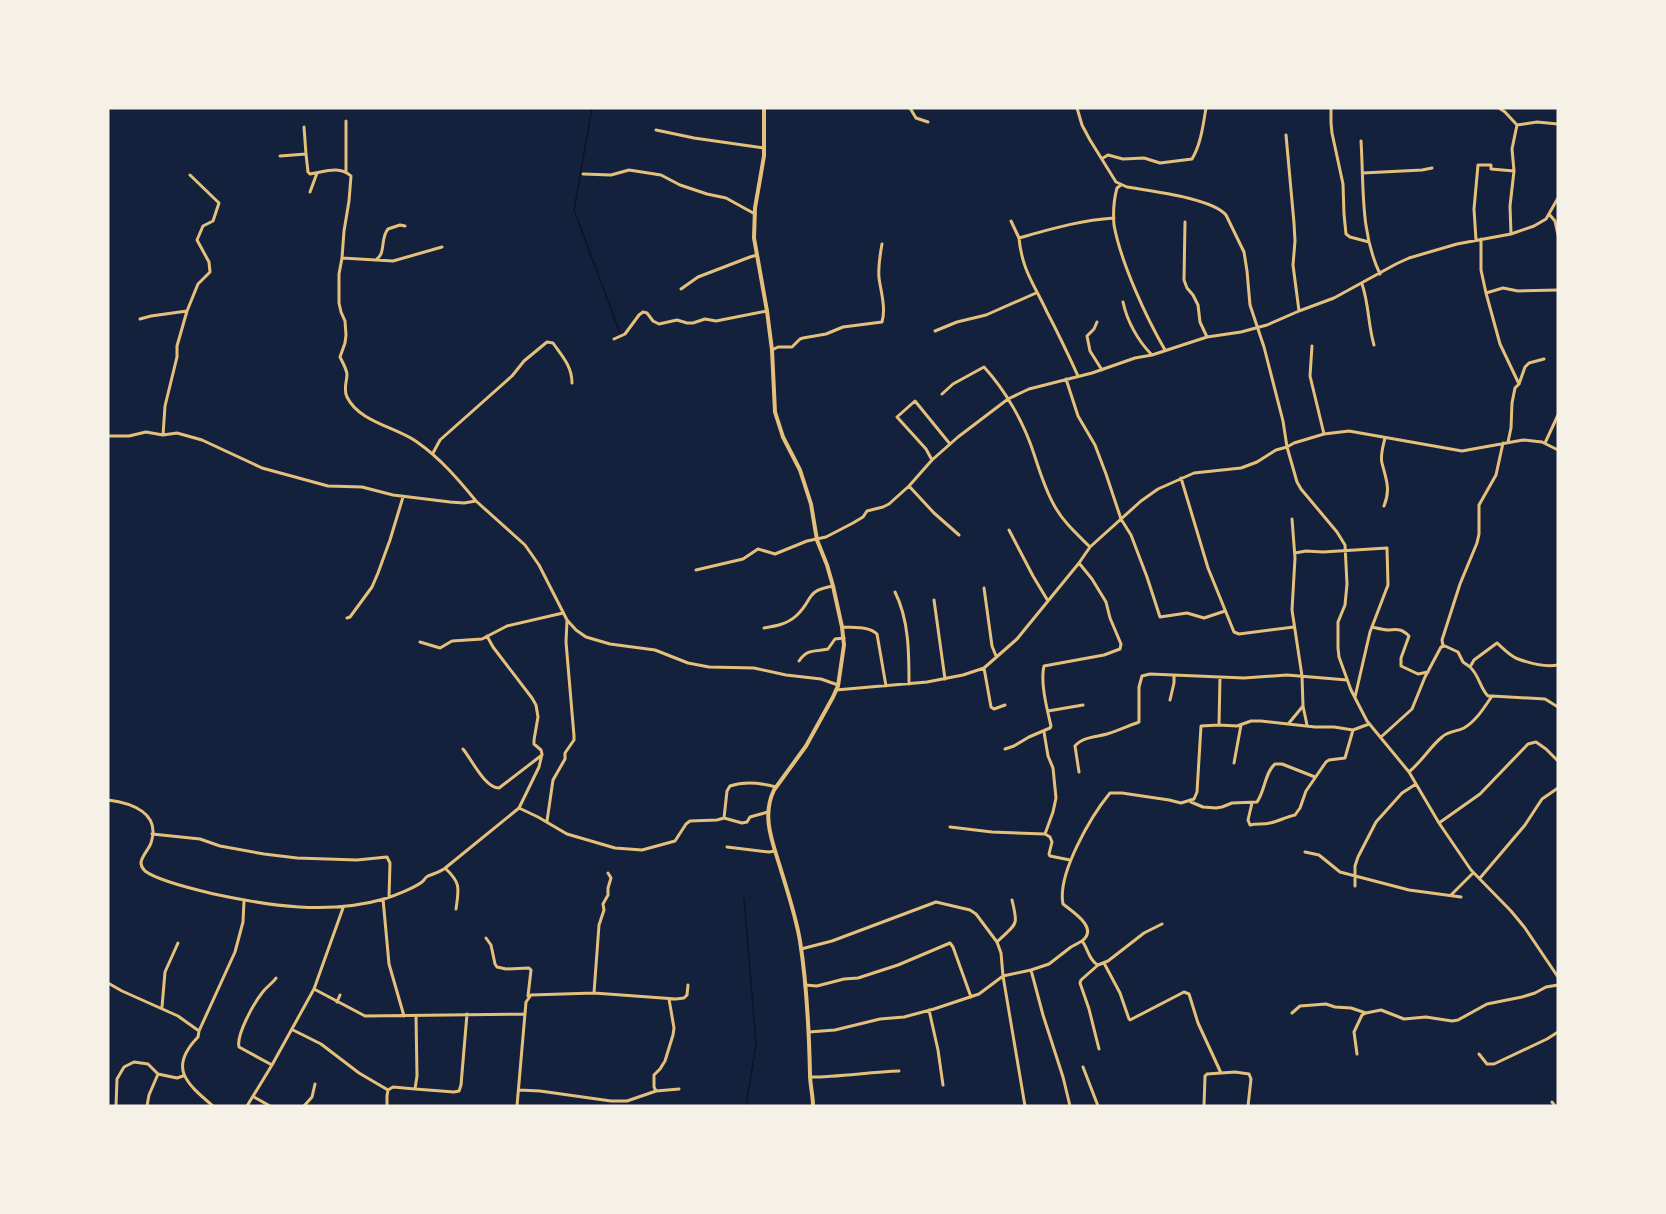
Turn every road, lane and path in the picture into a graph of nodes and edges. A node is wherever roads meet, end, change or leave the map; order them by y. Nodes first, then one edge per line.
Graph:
1 (764, 108) edge
2 (910, 108) edge
3 (1077, 108) edge
4 (1206, 108) edge
5 (1332, 108) edge
6 (1499, 108) edge
7 (346, 121) dead end
8 (928, 122) dead end
9 (1558, 124) edge
10 (1516, 125) junction
11 (304, 127) dead end
12 (656, 130) dead end
13 (1286, 135) dead end
14 (1361, 141) dead end
15 (764, 148) junction
16 (306, 154) junction
17 (280, 156) dead end
18 (1102, 159) junction
19 (1432, 168) dead end
20 (346, 171) junction
21 (1514, 171) junction
22 (1363, 172) junction
23 (317, 173) junction
24 (583, 174) dead end
25 (190, 175) dead end
26 (1121, 185) junction
27 (310, 192) dead end
28 (1558, 198) edge
29 (755, 214) junction
30 (1549, 214) junction
31 (1114, 218) junction
32 (1011, 221) dead end
33 (1185, 222) dead end
34 (405, 226) dead end
35 (1511, 234) junction
36 (1558, 235) edge
37 (1019, 238) junction
38 (1480, 239) junction
39 (1476, 240) junction
40 (1369, 242) junction
41 (882, 244) dead end
42 (442, 247) dead end
43 (757, 255) junction
44 (342, 258) junction
45 (372, 260) junction
46 (1380, 274) junction
47 (1362, 284) junction
48 (681, 289) dead end
49 (1558, 290) edge
50 (1486, 293) junction
51 (1036, 294) junction
52 (1123, 302) dead end
53 (1299, 310) junction
54 (187, 311) junction
55 (767, 311) junction
56 (140, 319) dead end
57 (1097, 322) dead end
58 (1257, 327) junction
59 (935, 330) dead end
60 (1207, 337) junction
61 (614, 339) dead end
62 (1374, 345) dead end
63 (1312, 346) dead end
64 (772, 350) junction
65 (1165, 350) junction
66 (1152, 355) junction
67 (1544, 359) dead end
68 (1102, 370) junction
69 (1078, 376) junction
70 (1066, 379) junction
71 (572, 383) dead end
72 (1519, 384) junction
73 (942, 394) dead end
74 (1008, 399) junction
75 (1558, 415) edge
76 (163, 435) junction
77 (1324, 435) junction
78 (108, 436) edge
79 (1384, 438) junction
80 (1508, 442) junction
81 (1503, 443) junction
82 (1545, 443) junction
83 (950, 444) junction
84 (1287, 447) junction
85 (1558, 450) edge
86 (432, 453) junction
87 (932, 460) junction
88 (1181, 478) junction
89 (909, 486) junction
90 (403, 497) junction
91 (476, 501) junction
92 (1384, 506) dead end
93 (1121, 519) junction
94 (1292, 519) dead end
95 (1009, 530) dead end
96 (959, 535) dead end
97 (817, 540) junction
98 (1090, 547) junction
99 (1346, 550) junction
100 (1295, 553) junction
101 (1079, 563) junction
102 (696, 570) dead end
103 (833, 586) junction
104 (984, 588) dead end
105 (895, 592) dead end
106 (934, 600) dead end
107 (1048, 601) junction
108 (1225, 611) junction
109 (563, 613) junction
110 (347, 618) dead end
111 (567, 620) junction
112 (842, 627) junction
113 (1294, 627) junction
114 (1372, 627) junction
115 (764, 628) dead end
116 (487, 636) junction
117 (844, 638) junction
118 (420, 642) dead end
119 (1443, 646) junction
120 (997, 657) junction
121 (799, 661) dead end
122 (1558, 665) edge
123 (984, 668) junction
124 (1470, 668) junction
125 (1428, 672) junction
126 (1174, 675) junction
127 (1302, 676) junction
128 (1220, 677) junction
129 (945, 679) junction
130 (1347, 680) junction
131 (909, 684) junction
132 (886, 686) junction
133 (837, 688) junction
134 (1492, 696) junction
135 (1355, 698) junction
136 (1170, 700) dead end
137 (1005, 705) dead end
138 (1083, 705) dead end
139 (1303, 706) junction
140 (1558, 707) edge
141 (1048, 711) junction
142 (1288, 724) junction
143 (1369, 724) junction
144 (1219, 725) junction
145 (1241, 725) junction
146 (1307, 725) junction
147 (1353, 730) junction
148 (1044, 732) junction
149 (1381, 737) junction
150 (463, 749) dead end
151 (1005, 749) dead end
152 (542, 755) junction
153 (1558, 761) edge
154 (1234, 763) dead end
155 (1079, 772) dead end
156 (1409, 772) junction
157 (1315, 777) junction
158 (1416, 784) junction
159 (776, 787) junction
160 (1558, 787) edge
161 (108, 800) edge
162 (1189, 802) junction
163 (1252, 803) junction
164 (519, 808) junction
165 (768, 812) junction
166 (724, 818) junction
167 (548, 823) junction
168 (1438, 823) junction
169 (950, 827) dead end
170 (152, 834) junction
171 (1045, 834) junction
172 (727, 847) dead end
173 (775, 851) junction
174 (1305, 852) dead end
175 (1070, 860) junction
176 (445, 868) junction
177 (1473, 872) junction
178 (608, 873) dead end
179 (1355, 875) junction
180 (1480, 878) junction
181 (1356, 886) dead end
182 (1451, 895) junction
183 (389, 897) junction
184 (1461, 897) dead end
185 (383, 899) junction
186 (1012, 900) dead end
187 (244, 901) junction
188 (343, 908) junction
189 (456, 909) dead end
190 (1162, 924) dead end
191 (486, 938) dead end
192 (1082, 941) junction
193 (997, 942) junction
194 (178, 943) dead end
195 (801, 950) junction
196 (1104, 963) junction
197 (1098, 965) junction
198 (1031, 970) junction
199 (1003, 976) junction
200 (1558, 977) edge
201 (276, 978) dead end
202 (108, 983) edge
203 (688, 985) dead end
204 (805, 985) junction
205 (1558, 985) edge
206 (314, 989) junction
207 (594, 993) junction
208 (340, 996) dead end
209 (971, 997) junction
210 (528, 998) junction
211 (669, 999) junction
212 (337, 1002) junction
213 (162, 1008) junction
214 (929, 1010) junction
215 (1292, 1013) dead end
216 (1366, 1013) junction
217 (467, 1014) junction
218 (525, 1014) junction
219 (404, 1016) junction
220 (416, 1016) junction
221 (292, 1029) junction
222 (199, 1031) junction
223 (809, 1032) junction
224 (1558, 1032) edge
225 (1099, 1049) dead end
226 (1357, 1054) dead end
227 (1479, 1054) dead end
228 (272, 1065) junction
229 (1083, 1067) dead end
230 (899, 1071) dead end
231 (1221, 1073) junction
232 (158, 1074) junction
233 (183, 1076) junction
234 (810, 1077) junction
235 (315, 1084) dead end
236 (943, 1085) dead end
237 (415, 1089) junction
238 (679, 1089) dead end
239 (388, 1090) junction
240 (519, 1090) junction
241 (656, 1091) junction
242 (254, 1097) junction
243 (116, 1106) edge
244 (147, 1106) edge
245 (213, 1106) edge
246 (247, 1106) edge
247 (270, 1106) edge
248 (304, 1106) edge
249 (387, 1106) edge
250 (517, 1106) edge
251 (813, 1106) edge
252 (1025, 1106) edge
253 (1070, 1106) edge
254 (1098, 1106) edge
255 (1204, 1106) edge
256 (1248, 1106) edge

1 - 15 street
2 - 8 street
3 - 18 street
4 - 18 street
5 - 40 street
6 - 10 street
7 - 20 street
9 - 10 street
10 - 21 street
11 - 16 street
12 - 15 street
13 - 53 street
14 - 22 street
15 - 29 street
16 - 17 street
16 - 23 street
18 - 26 street
19 - 22 street
20 - 23 street
20 - 44 street
21 - 35 street
21 - 39 street
22 - 40 street
23 - 27 street
24 - 29 street
25 - 54 street
26 - 31 street
26 - 58 street
28 - 30 street
29 - 43 street
30 - 35 street
30 - 36 street
31 - 37 street
31 - 65 street
32 - 37 street
33 - 60 street
34 - 45 street
35 - 38 street
37 - 51 street
38 - 39 street
38 - 50 street
39 - 46 street
40 - 46 street
41 - 64 street
42 - 45 street
43 - 48 street
43 - 55 street
44 - 45 street
44 - 86 street
46 - 47 street
47 - 53 street
47 - 62 street
49 - 50 street
50 - 72 street
51 - 59 street
51 - 69 street
52 - 66 street
53 - 58 street
54 - 56 street
54 - 76 street
55 - 61 street
55 - 64 street
57 - 68 street
58 - 60 street
58 - 84 street
60 - 65 street
63 - 77 street
64 - 97 street
65 - 66 street
66 - 68 street
67 - 72 street
68 - 69 street
69 - 70 street
70 - 74 street
70 - 93 street
71 - 86 street
72 - 80 street
73 - 74 street
74 - 83 street
74 - 98 street
75 - 82 street
76 - 78 street
76 - 90 street
77 - 79 street
77 - 84 street
79 - 81 street
79 - 92 street
80 - 81 street
80 - 82 street
81 - 119 street
82 - 85 street
83 - 87 street
83 - 87 street
84 - 88 street
84 - 99 street
86 - 91 street
87 - 89 street
88 - 93 street
88 - 108 street
89 - 96 street
89 - 97 street
90 - 91 street
90 - 110 street
91 - 109 street
93 - 98 street
93 - 108 street
94 - 100 street
95 - 107 street
97 - 102 street
97 - 103 street
98 - 101 street
99 - 100 street
99 - 114 street
99 - 130 street
100 - 113 street
101 - 107 street
101 - 141 street
103 - 112 street
103 - 115 street
104 - 120 street
105 - 131 street
106 - 129 street
107 - 120 street
108 - 113 street
109 - 111 street
109 - 116 street
111 - 133 street
111 - 167 street
112 - 117 street
112 - 132 street
113 - 127 street
114 - 125 street
114 - 135 street
116 - 118 street
116 - 152 street
117 - 121 street
117 - 133 street
119 - 124 street
119 - 125 street
120 - 123 street
122 - 124 street
123 - 129 street
123 - 137 street
124 - 134 street
125 - 149 street
126 - 128 street
126 - 136 street
126 - 155 street
127 - 128 street
127 - 130 street
127 - 139 street
128 - 144 street
129 - 131 street
130 - 135 street
131 - 132 street
132 - 133 street
133 - 159 street
134 - 140 street
134 - 156 street
135 - 143 street
138 - 141 street
139 - 142 street
139 - 146 street
141 - 148 street
142 - 145 street
142 - 146 street
143 - 147 street
143 - 149 street
144 - 145 street
144 - 162 street
145 - 154 street
146 - 147 street
147 - 157 street
148 - 151 street
148 - 171 street
149 - 156 street
150 - 152 street
152 - 164 street
153 - 168 street
156 - 158 street
157 - 163 street
157 - 163 street
158 - 168 street
158 - 179 street
159 - 165 street
159 - 166 street
160 - 180 street
161 - 170 street
162 - 163 street
162 - 175 street
164 - 167 street
164 - 176 street
165 - 166 street
165 - 173 street
166 - 167 street
168 - 177 street
169 - 171 street
170 - 183 street
170 - 187 street
171 - 175 street
172 - 173 street
173 - 195 street
174 - 179 street
175 - 192 street
176 - 183 street
176 - 189 street
177 - 180 street
177 - 182 street
178 - 207 street
179 - 181 street
179 - 182 street
180 - 200 street
182 - 184 street
183 - 185 street
185 - 188 street
185 - 219 street
186 - 193 street
187 - 188 street
187 - 222 street
188 - 206 street
190 - 196 street
191 - 210 street
192 - 197 street
192 - 198 street
193 - 195 street
193 - 199 street
194 - 213 street
195 - 204 street
196 - 197 street
196 - 231 street
197 - 225 street
198 - 199 street
198 - 253 street
199 - 209 street
199 - 252 street
201 - 228 street
202 - 213 street
203 - 211 street
204 - 209 street
204 - 223 street
205 - 216 street
206 - 212 street
206 - 221 street
207 - 210 street
207 - 211 street
208 - 212 street
209 - 214 street
210 - 218 street
211 - 241 street
212 - 219 street
213 - 222 street
214 - 223 street
214 - 236 street
215 - 216 street
216 - 226 street
217 - 218 street
217 - 220 street
217 - 237 street
218 - 240 street
219 - 220 street
220 - 237 street
221 - 228 street
221 - 239 street
222 - 233 street
223 - 234 street
224 - 227 street
228 - 242 street
229 - 254 street
230 - 234 street
231 - 255 street
231 - 256 street
232 - 233 street
232 - 243 street
232 - 244 street
233 - 245 street
234 - 251 street
235 - 248 street
237 - 239 street
238 - 241 street
239 - 249 street
240 - 241 street
240 - 250 street
242 - 246 street
242 - 247 street

